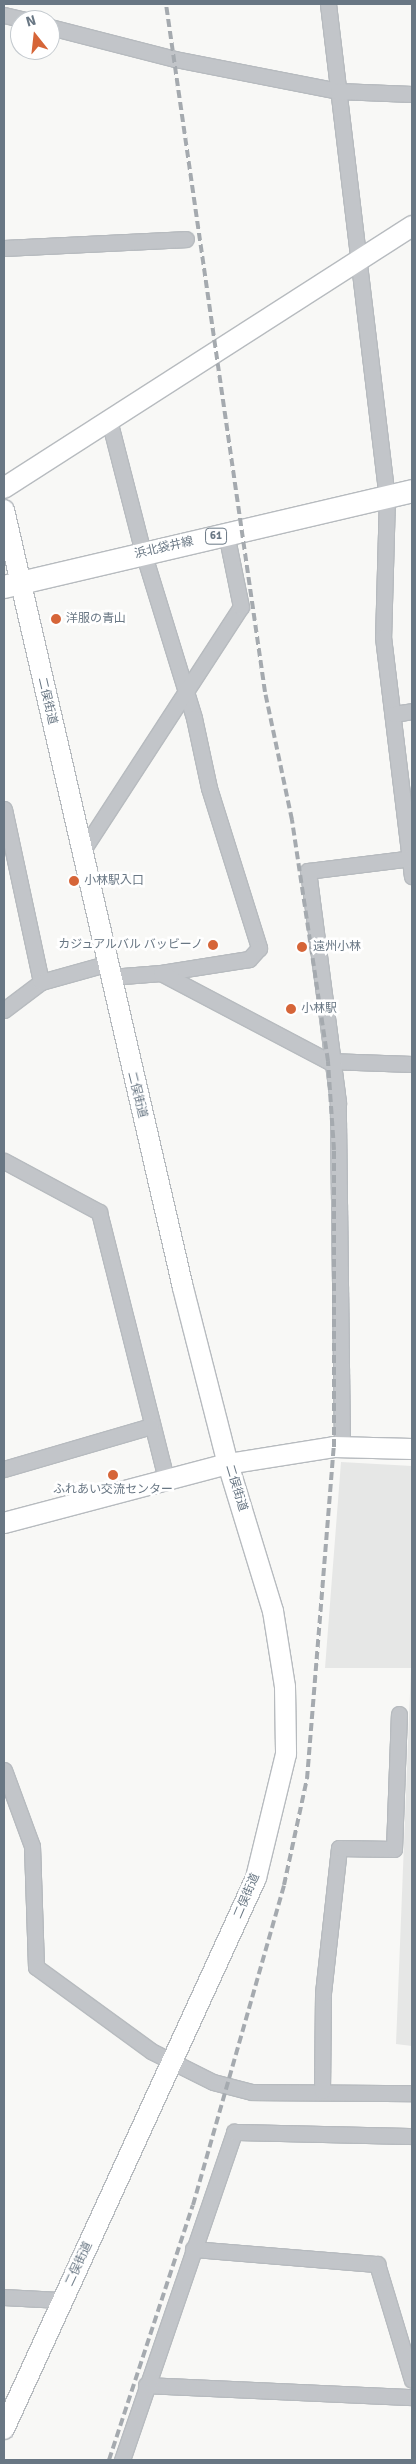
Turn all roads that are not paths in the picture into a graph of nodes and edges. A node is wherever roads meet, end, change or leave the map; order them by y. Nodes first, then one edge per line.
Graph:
1 (328, 4) edge
2 (60, 29) edge
3 (338, 91) junction
4 (412, 94) edge
5 (412, 226) edge
6 (186, 239) dead end
7 (4, 248) edge
8 (357, 262) junction
9 (109, 420) junction
10 (4, 488) edge
11 (412, 491) edge
12 (387, 497) junction
13 (4, 510) edge
14 (226, 533) junction
15 (143, 552) junction
16 (12, 585) edge
17 (188, 695) junction
18 (412, 711) edge
19 (394, 714) junction
20 (4, 809) edge
21 (81, 853) junction
22 (411, 858) edge
23 (412, 876) edge
24 (108, 971) junction
25 (161, 973) junction
26 (41, 982) junction
27 (4, 1010) edge
28 (334, 1061) junction
29 (412, 1064) edge
30 (4, 1161) edge
31 (151, 1426) junction
32 (342, 1447) junction
33 (412, 1449) edge
34 (228, 1464) junction
35 (4, 1469) edge
36 (167, 1482) junction
37 (4, 1523) edge
38 (399, 1714) dead end
39 (4, 1770) edge
40 (172, 2060) junction
41 (322, 2091) junction
42 (412, 2093) edge
43 (412, 2136) edge
44 (193, 2250) junction
45 (4, 2297) edge
46 (62, 2300) junction
47 (412, 2380) edge
48 (146, 2385) junction
49 (412, 2397) edge
50 (4, 2429) edge
51 (122, 2460) edge

1 - 3 street
2 - 3 street
3 - 4 street
3 - 8 street
5 - 8 street
6 - 7 street
8 - 9 street
8 - 12 street
9 - 10 street
9 - 15 street
11 - 12 main road, 浜北袋井線 / 61
12 - 14 main road, 浜北袋井線 / 61
12 - 19 street
13 - 16 street, 二俣街道
14 - 15 main road, 浜北袋井線 / 61
14 - 17 street
15 - 16 main road, 浜北袋井線 / 61
15 - 17 street
16 - 21 street, 二俣街道
17 - 21 street
17 - 25 street
18 - 19 street
19 - 22 street
20 - 26 street
21 - 24 street, 二俣街道
22 - 23 street
22 - 28 street
24 - 25 street
24 - 26 street
24 - 34 street, 二俣街道
25 - 28 street
26 - 27 street
28 - 29 street
28 - 32 street
30 - 31 street
31 - 35 street
31 - 36 street
32 - 33 street
32 - 34 street
34 - 36 street
34 - 40 street, 二俣街道
36 - 37 street
38 - 41 street
39 - 40 street
40 - 41 street
40 - 46 street, 二俣街道
41 - 42 street
43 - 44 street
44 - 47 street
44 - 48 street
45 - 46 street
46 - 50 street, 二俣街道
48 - 49 street
48 - 51 street

